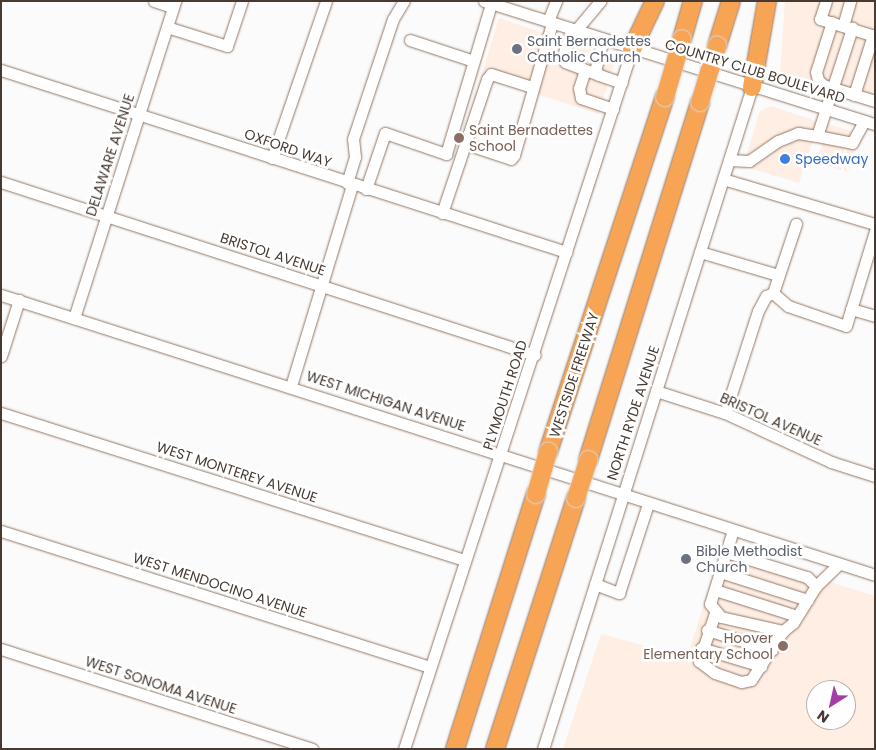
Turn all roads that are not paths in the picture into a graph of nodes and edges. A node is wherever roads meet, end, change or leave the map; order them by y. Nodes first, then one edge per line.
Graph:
1 (154, 1) edge
2 (242, 1) edge
3 (326, 1) edge
4 (404, 1) edge
5 (556, 1) edge
6 (600, 1) edge
7 (655, 1) edge
8 (694, 1) edge
9 (731, 1) edge
10 (767, 1) edge
11 (826, 1) edge
12 (850, 1) edge
13 (488, 2) edge
14 (174, 4) edge
15 (550, 22) junction
16 (842, 25) junction
17 (167, 27) junction
18 (574, 30) junction
19 (874, 35) edge
20 (603, 39) junction
21 (410, 40) dead end
22 (632, 49) junction
23 (474, 61) junction
24 (1, 70) edge
25 (585, 70) junction
26 (599, 76) junction
27 (622, 83) junction
28 (532, 87) junction
29 (752, 87) junction
30 (834, 88) junction
31 (854, 95) junction
32 (875, 101) edge
33 (613, 109) junction
34 (827, 110) junction
35 (138, 114) junction
36 (869, 123) edge
37 (817, 136) junction
38 (466, 144) junction
39 (272, 158) junction
40 (729, 160) junction
41 (723, 179) junction
42 (1, 182) edge
43 (350, 184) junction
44 (366, 189) junction
45 (442, 213) junction
46 (106, 216) junction
47 (796, 224) dead end
48 (875, 224) edge
49 (875, 231) edge
50 (566, 252) junction
51 (700, 252) junction
52 (778, 275) junction
53 (321, 286) junction
54 (773, 293) junction
55 (1, 295) edge
56 (19, 300) junction
57 (851, 309) junction
58 (875, 316) edge
59 (74, 318) junction
60 (535, 355) junction
61 (1, 356) edge
62 (290, 386) junction
63 (656, 391) junction
64 (1, 413) edge
65 (725, 413) junction
66 (501, 454) junction
67 (875, 476) edge
68 (623, 494) junction
69 (648, 504) junction
70 (733, 530) junction
71 (1, 531) edge
72 (726, 552) junction
73 (464, 560) junction
74 (839, 564) junction
75 (720, 572) junction
76 (875, 575) edge
77 (595, 584) junction
78 (816, 586) junction
79 (715, 590) junction
80 (808, 600) junction
81 (715, 613) junction
82 (797, 616) junction
83 (707, 630) junction
84 (783, 631) junction
85 (701, 648) junction
86 (1, 649) edge
87 (772, 650) junction
88 (761, 666) junction
89 (430, 667) junction
90 (312, 749) edge
91 (404, 749) edge
92 (455, 749) edge
93 (495, 749) edge
94 (542, 749) edge

1 - 14 street
2 - 17 street
3 - 39 street
4 - 43 street
5 - 15 street
6 - 18 street
7 - 22 highway
8 - 92 highway, WESTSIDE FREEWAY, bridge
9 - 93 highway, bridge
10 - 29 highway
11 - 16 street
12 - 16 street
13 - 15 street, COUNTRY CLUB BOULEVARD
13 - 23 street
14 - 17 street, DELAWARE AVENUE
15 - 18 street, COUNTRY CLUB BOULEVARD
15 - 28 street
16 - 19 street
16 - 30 street
16 - 30 street
17 - 35 street, DELAWARE AVENUE
18 - 20 street, COUNTRY CLUB BOULEVARD
18 - 25 street
19 - 31 street
20 - 22 street, COUNTRY CLUB BOULEVARD
20 - 26 street
21 - 23 street
22 - 27 street, PLYMOUTH ROAD
22 - 29 street, COUNTRY CLUB BOULEVARD
23 - 44 street
24 - 35 street, OXFORD WAY
25 - 26 street
25 - 33 street
26 - 27 street
27 - 33 street, PLYMOUTH ROAD
28 - 38 street
28 - 38 street
29 - 34 street, COUNTRY CLUB BOULEVARD
29 - 40 street, NORTH RYDE AVENUE
30 - 31 street
30 - 34 street
31 - 32 street
33 - 50 street, PLYMOUTH ROAD
34 - 36 street, COUNTRY CLUB BOULEVARD
34 - 37 street
35 - 39 street, OXFORD WAY
35 - 46 street, DELAWARE AVENUE
36 - 37 street
37 - 40 street
38 - 45 street
39 - 43 street, OXFORD WAY
40 - 41 street, NORTH RYDE AVENUE
41 - 48 street
41 - 51 street, NORTH RYDE AVENUE
42 - 46 street, BRISTOL AVENUE
43 - 44 street, OXFORD WAY
43 - 53 street
44 - 45 street, OXFORD WAY
45 - 50 street, OXFORD WAY
46 - 53 street, BRISTOL AVENUE
46 - 59 street, DELAWARE AVENUE
47 - 52 street
49 - 57 street
50 - 60 street, PLYMOUTH ROAD
51 - 52 street
51 - 63 street, NORTH RYDE AVENUE
52 - 54 street
53 - 60 street, BRISTOL AVENUE
53 - 62 street
54 - 57 street
54 - 65 street
55 - 56 street, WEST MICHIGAN AVENUE
56 - 59 street, WEST MICHIGAN AVENUE
56 - 61 street
57 - 58 street
59 - 62 street, WEST MICHIGAN AVENUE
60 - 66 street, PLYMOUTH ROAD
62 - 66 street, WEST MICHIGAN AVENUE
63 - 65 street, BRISTOL AVENUE
63 - 68 street, NORTH RYDE AVENUE
64 - 73 street, WEST MONTEREY AVENUE
65 - 67 street, BRISTOL AVENUE
66 - 68 street, WEST MICHIGAN AVENUE
66 - 73 street, PLYMOUTH ROAD
68 - 69 street, WEST MICHIGAN AVENUE
68 - 77 street, NORTH RYDE AVENUE
69 - 70 street, WEST MICHIGAN AVENUE
69 - 77 street
70 - 72 street
70 - 74 street, WEST MICHIGAN AVENUE
71 - 89 street, WEST MENDOCINO AVENUE
72 - 75 street
72 - 78 street
73 - 89 street, PLYMOUTH ROAD
74 - 76 street, WEST MICHIGAN AVENUE
74 - 78 street
75 - 79 street
75 - 80 street
77 - 94 street, NORTH RYDE AVENUE
78 - 80 street
79 - 81 street
79 - 82 street
80 - 82 street
81 - 83 street
81 - 84 street
82 - 84 street
83 - 85 street
83 - 87 street
84 - 87 street
85 - 88 street
85 - 88 street
86 - 90 street, WEST SONOMA AVENUE
87 - 88 street
89 - 91 street, PLYMOUTH ROAD

